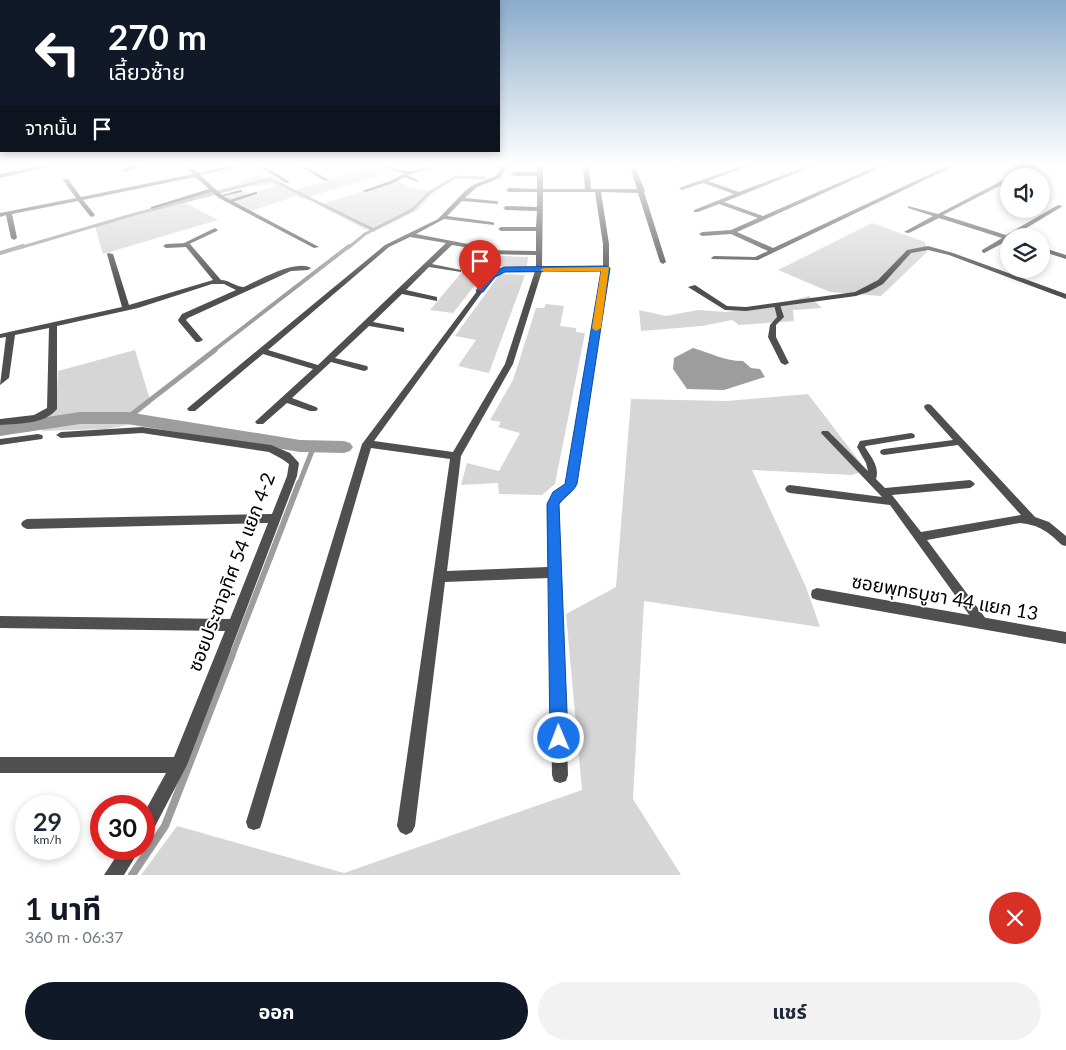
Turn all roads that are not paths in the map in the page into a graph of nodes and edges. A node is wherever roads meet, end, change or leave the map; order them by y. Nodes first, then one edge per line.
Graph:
1 (37, 207) edge
2 (86, 207) edge
3 (158, 207) edge
4 (240, 207) edge
5 (453, 207) edge
6 (597, 207) edge
7 (647, 207) edge
8 (706, 207) edge
9 (731, 207) edge
10 (788, 207) edge
11 (866, 207) edge
12 (910, 207) dead end
13 (955, 207) edge
14 (1059, 207) edge
15 (153, 208) dead end
16 (506, 208) dead end
17 (539, 209) joint
18 (696, 211) dead end
19 (9, 212) junction
20 (92, 214) dead end
21 (0, 215) edge
22 (938, 216) junction
23 (443, 217) junction
24 (762, 218) junction
25 (492, 224) dead end
26 (1024, 228) edge
27 (501, 229) dead end
28 (539, 229) junction
29 (215, 230) dead end
30 (732, 232) junction
31 (907, 232) dead end
32 (409, 234) junction
33 (702, 234) dead end
34 (1000, 236) edge
35 (14, 238) dead end
36 (451, 242) junction
37 (1000, 242) edge
38 (185, 244) junction
39 (166, 246) dead end
40 (316, 247) dead end
41 (476, 247) dead end
42 (773, 251) junction
43 (984, 251) dead end
44 (489, 252) dead end
45 (1050, 252) edge
46 (539, 253) junction
47 (110, 254) dead end
48 (1066, 257) edge
49 (714, 258) dead end
50 (663, 262) dead end
51 (427, 265) junction
52 (308, 268) dead end
53 (606, 268) junction
54 (539, 270) junction
55 (459, 271) dead end
56 (218, 281) junction
57 (692, 287) dead end
58 (245, 289) junction
59 (400, 291) junction
60 (1066, 297) edge
61 (434, 299) dead end
62 (778, 305) junction
63 (126, 308) junction
64 (367, 323) junction
65 (53, 325) junction
66 (401, 330) dead end
67 (11, 334) junction
68 (0, 336) edge
69 (199, 340) dead end
70 (261, 352) junction
71 (328, 359) junction
72 (785, 363) dead end
73 (319, 368) junction
74 (364, 368) dead end
75 (0, 382) edge
76 (285, 400) junction
77 (928, 408) dead end
78 (192, 409) dead end
79 (313, 409) dead end
80 (0, 422) edge
81 (260, 422) dead end
82 (825, 433) dead end
83 (61, 435) dead end
84 (912, 436) dead end
85 (38, 437) dead end
86 (0, 442) edge
87 (960, 442) junction
88 (367, 444) junction
89 (884, 452) dead end
90 (456, 456) junction
91 (871, 480) junction
92 (970, 484) dead end
93 (790, 489) dead end
94 (882, 492) junction
95 (892, 502) junction
96 (275, 518) junction
97 (1032, 520) junction
98 (27, 524) dead end
99 (918, 537) junction
100 (1066, 542) edge
101 (555, 572) junction
102 (440, 577) junction
103 (817, 594) dead end
104 (0, 622) edge
105 (982, 623) junction
106 (233, 625) junction
107 (1066, 638) edge
108 (178, 765) junction
109 (0, 766) edge
110 (560, 775) dead end
111 (155, 809) edge
112 (254, 822) dead end
113 (406, 826) dead end
114 (124, 860) edge
115 (114, 875) edge

1 - 19 street
2 - 20 street
3 - 15 street
4 - 40 street
5 - 23 street
6 - 53 street
7 - 50 street
8 - 18 street
9 - 24 street
10 - 24 street
11 - 42 street
12 - 22 street
13 - 22 street
14 - 26 street
16 - 17 street
17 - 28 street
19 - 21 street
19 - 35 street
22 - 31 street
22 - 34 street
23 - 25 street
23 - 32 street
24 - 30 street
27 - 28 street
28 - 46 street
29 - 38 lane
30 - 33 street
30 - 42 street
32 - 36 street
32 - 70 street
36 - 41 street
36 - 51 street
37 - 43 street
38 - 39 street
38 - 56 street
42 - 49 street
44 - 46 street
45 - 48 street
46 - 54 street
47 - 63 street
51 - 55 street
51 - 59 street
52 - 58 street
53 - 54 street
53 - 101 street
54 - 88 street
54 - 90 street
56 - 58 street
56 - 63 street
57 - 62 street
58 - 69 street
59 - 61 street
59 - 64 street
60 - 62 street
62 - 72 lane
63 - 65 street
64 - 66 street
64 - 71 street
65 - 67 street
65 - 80 street
67 - 68 street
67 - 75 street
70 - 73 street
70 - 78 street
71 - 73 street
71 - 74 street
73 - 76 street
76 - 79 street
76 - 81 street
77 - 87 lane
82 - 91 lane
83 - 96 street, ซอยประชาอุทิศ 54 แยก 4-2
84 - 91 lane
85 - 86 street
87 - 89 lane
87 - 97 lane
88 - 90 street
88 - 112 street
90 - 102 street
91 - 94 lane
92 - 94 lane
93 - 95 lane
94 - 95 lane
95 - 99 lane
96 - 98 street
96 - 106 street, ซอยประชาอุทิศ 54 แยก 4-2
97 - 99 lane
97 - 100 lane
99 - 105 lane
101 - 102 street
101 - 110 street
102 - 113 street
103 - 105 street, ซอยพุทธบูชา 44 แยก 13
104 - 106 street
105 - 107 street, ซอยพุทธบูชา 44 แยก 13
106 - 108 street, ซอยประชาอุทิศ 54 แยก 4-2
108 - 109 street
108 - 111 street, ซอยประชาอุทิศ 54 แยก 4-2
114 - 115 street

